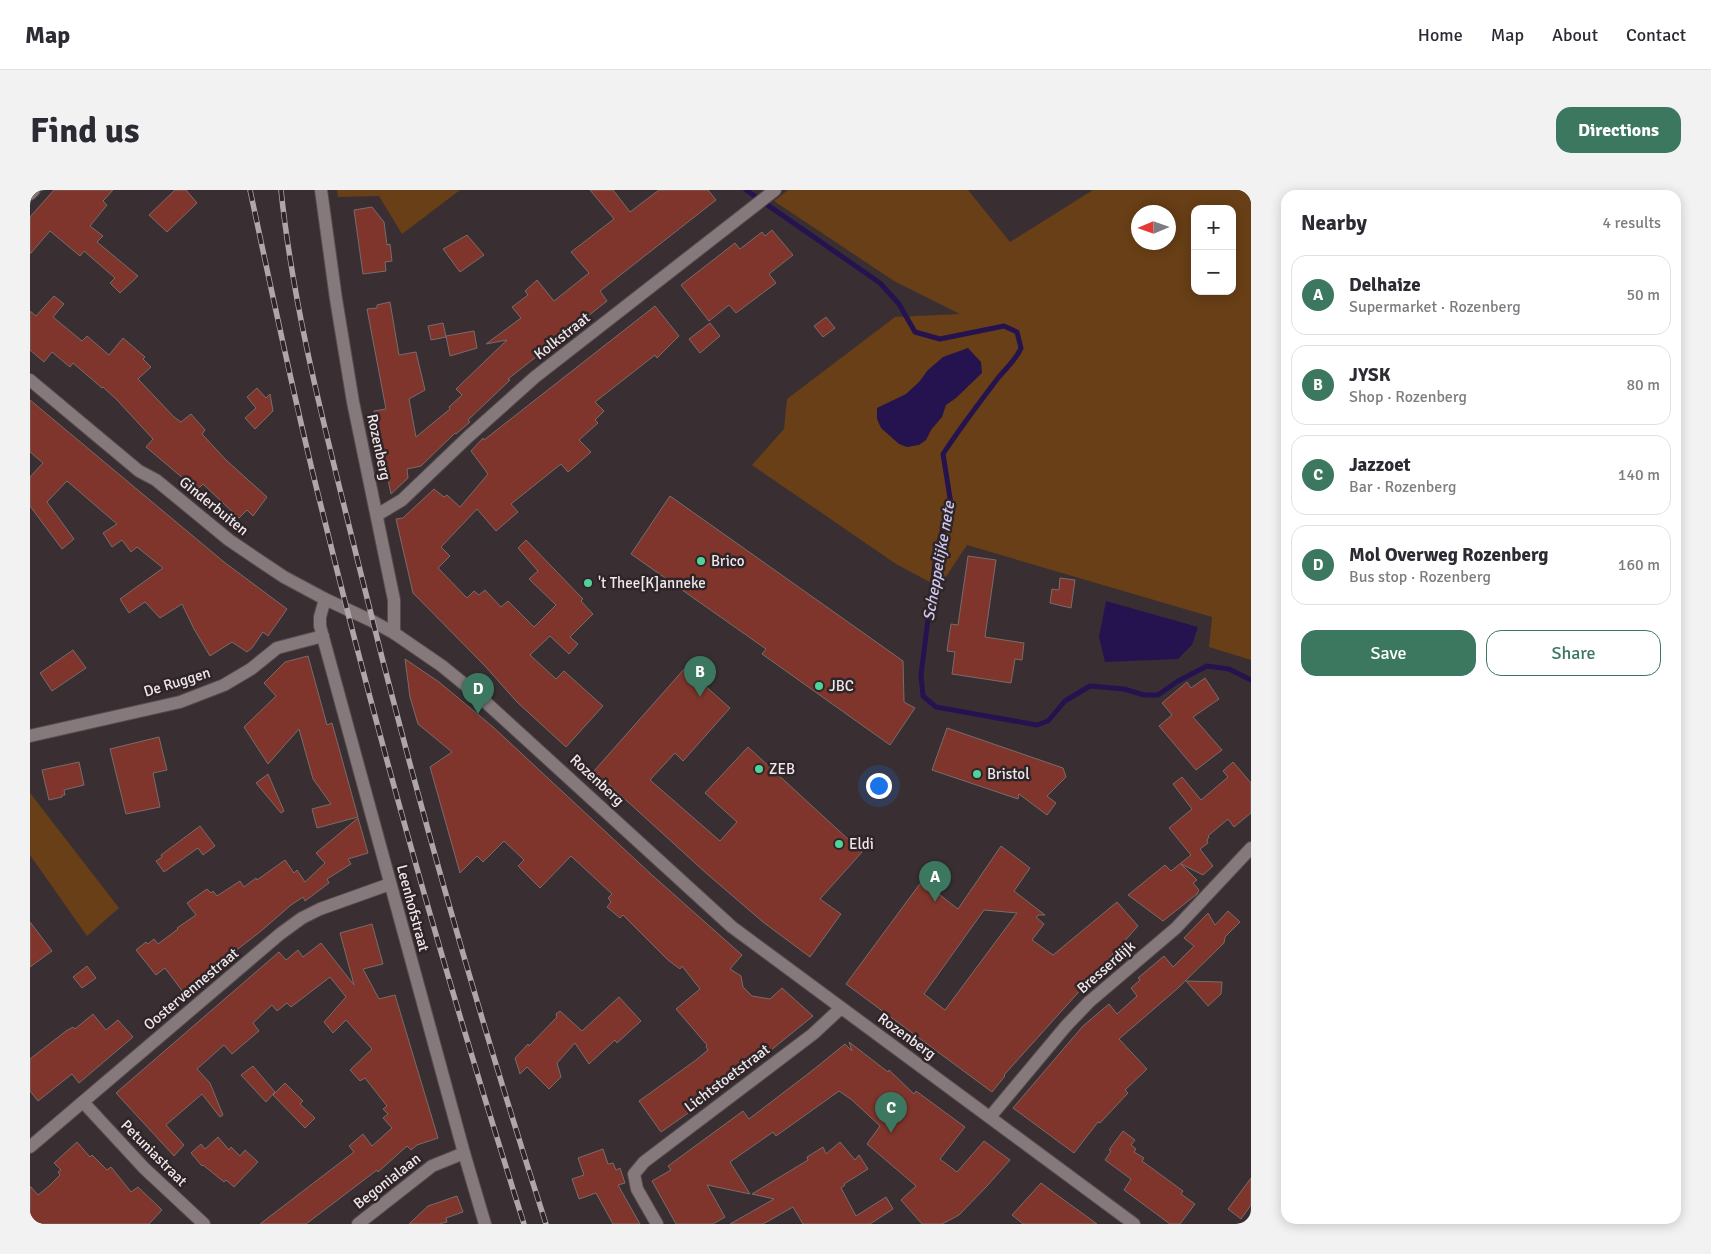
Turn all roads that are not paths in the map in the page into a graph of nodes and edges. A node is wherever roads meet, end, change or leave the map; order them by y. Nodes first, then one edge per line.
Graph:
1 (34, 190) edge
2 (321, 190) edge
3 (771, 193) edge
4 (30, 194) edge
5 (30, 380) edge
6 (377, 516) junction
7 (326, 599) junction
8 (394, 633) junction
9 (322, 636) junction
10 (32, 732) edge
11 (1251, 848) edge
12 (390, 884) junction
13 (841, 1008) junction
14 (83, 1102) junction
15 (990, 1117) junction
16 (30, 1147) edge
17 (464, 1153) junction
18 (204, 1224) edge
19 (358, 1224) edge
20 (485, 1224) edge
21 (657, 1224) edge
22 (1134, 1224) edge

1 - 4 street
2 - 6 street, Rozenberg
3 - 6 street, Kolkstraat
5 - 7 street, Ginderbuiten
6 - 8 street, Rozenberg
7 - 8 street, Ginderbuiten
7 - 9 street, Leenhofstraat
8 - 13 street, Rozenberg
9 - 10 street, De Ruggen
9 - 12 street, Leenhofstraat
11 - 15 street, Bresserdijk
12 - 14 street, Oostervennestraat
12 - 17 street, Leenhofstraat
13 - 15 street, Rozenberg
13 - 21 street, Lichtstoetstraat
14 - 16 street, Oostervennestraat
14 - 18 street, Petuniastraat
15 - 22 street, Rozenberg
17 - 19 street, Begonialaan
17 - 20 street, Leenhofstraat

